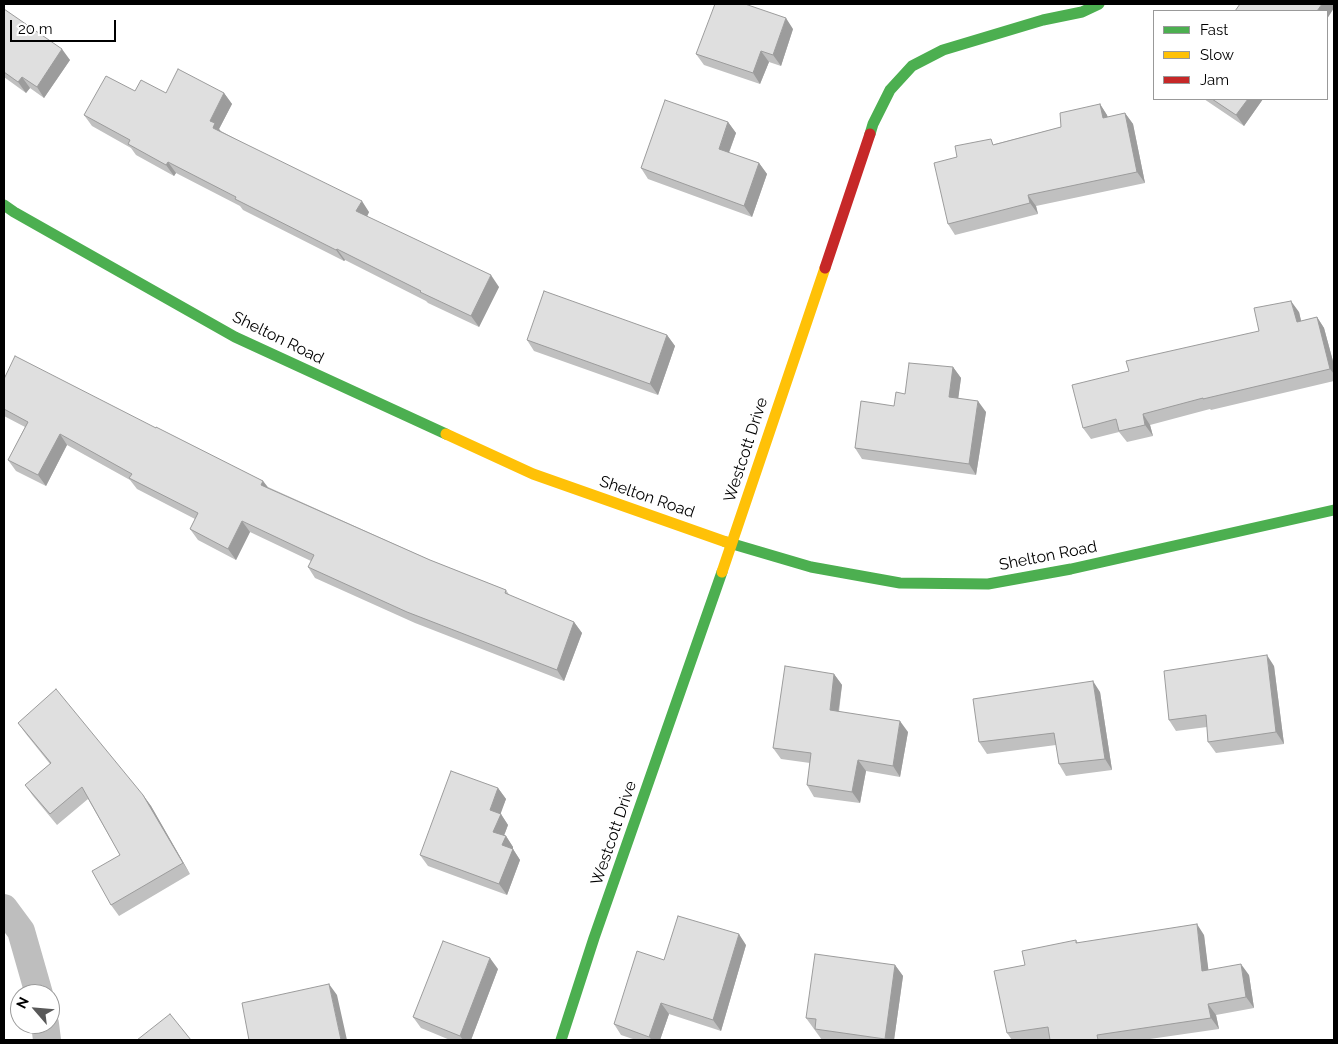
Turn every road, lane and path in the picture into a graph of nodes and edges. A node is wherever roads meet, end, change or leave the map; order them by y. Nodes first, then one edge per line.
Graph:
1 (1099, 4) edge
2 (4, 205) edge
3 (1334, 510) edge
4 (732, 544) junction
5 (4, 908) edge
6 (36, 984) edge
7 (560, 1040) edge

1 - 4 street, Westcott Drive
2 - 4 street, Shelton Road
3 - 4 street, Shelton Road
4 - 7 street, Westcott Drive
5 - 6 street

